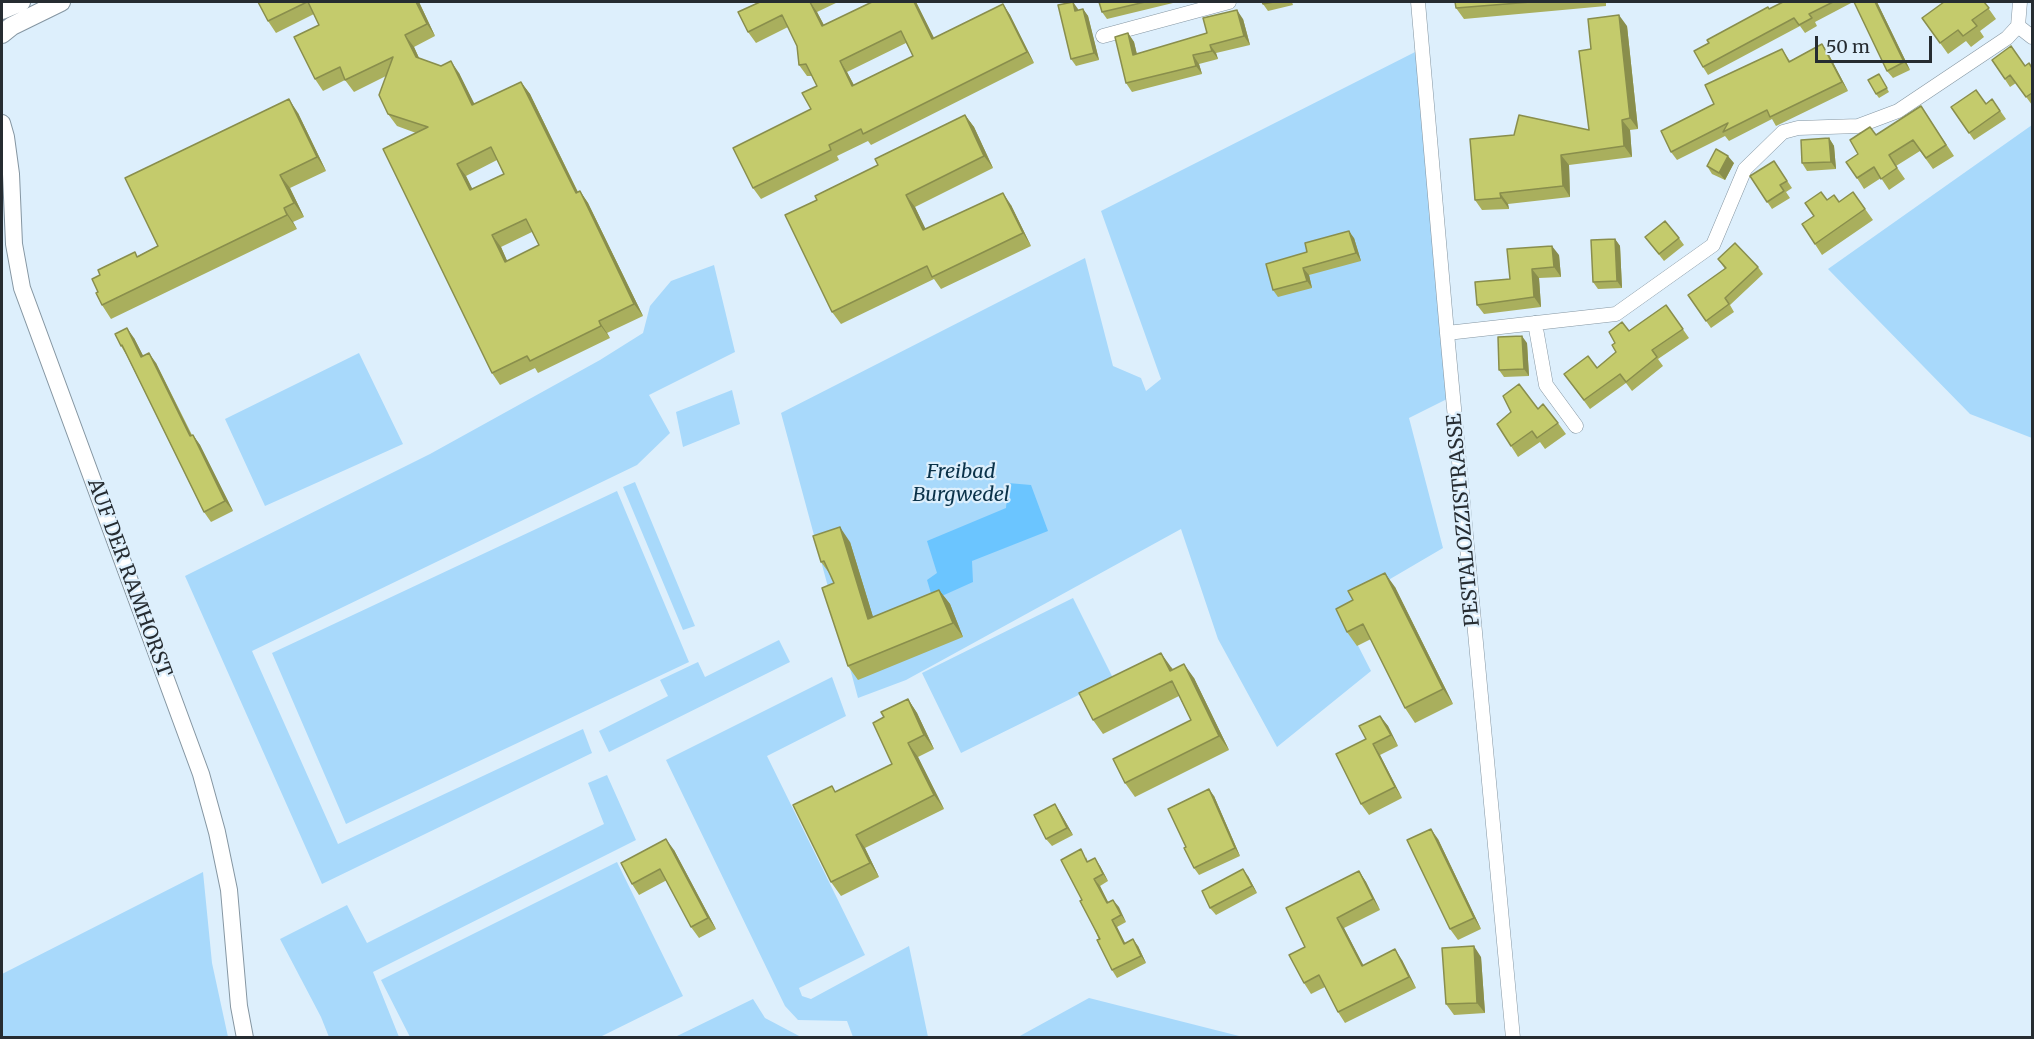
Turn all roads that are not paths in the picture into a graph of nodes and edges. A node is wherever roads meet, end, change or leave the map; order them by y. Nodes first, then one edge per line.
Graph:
1 (21, 2) edge
2 (61, 2) edge
3 (1229, 2) edge
4 (1418, 2) edge
5 (2020, 2) edge
6 (2, 10) edge
7 (2018, 26) junction
8 (2, 34) edge
9 (1102, 36) dead end
10 (2032, 37) edge
11 (2, 123) edge
12 (1535, 323) junction
13 (1447, 333) junction
14 (1576, 426) dead end
15 (245, 1038) edge
16 (1513, 1038) edge

1 - 6 main road
2 - 8 main road
3 - 9 street
4 - 13 street, PESTALOZZISTRASSE
5 - 7 street
7 - 10 street
7 - 12 street
11 - 15 street, AUF DER RAMHORST
12 - 13 street
12 - 14 street
13 - 16 street, PESTALOZZISTRASSE

